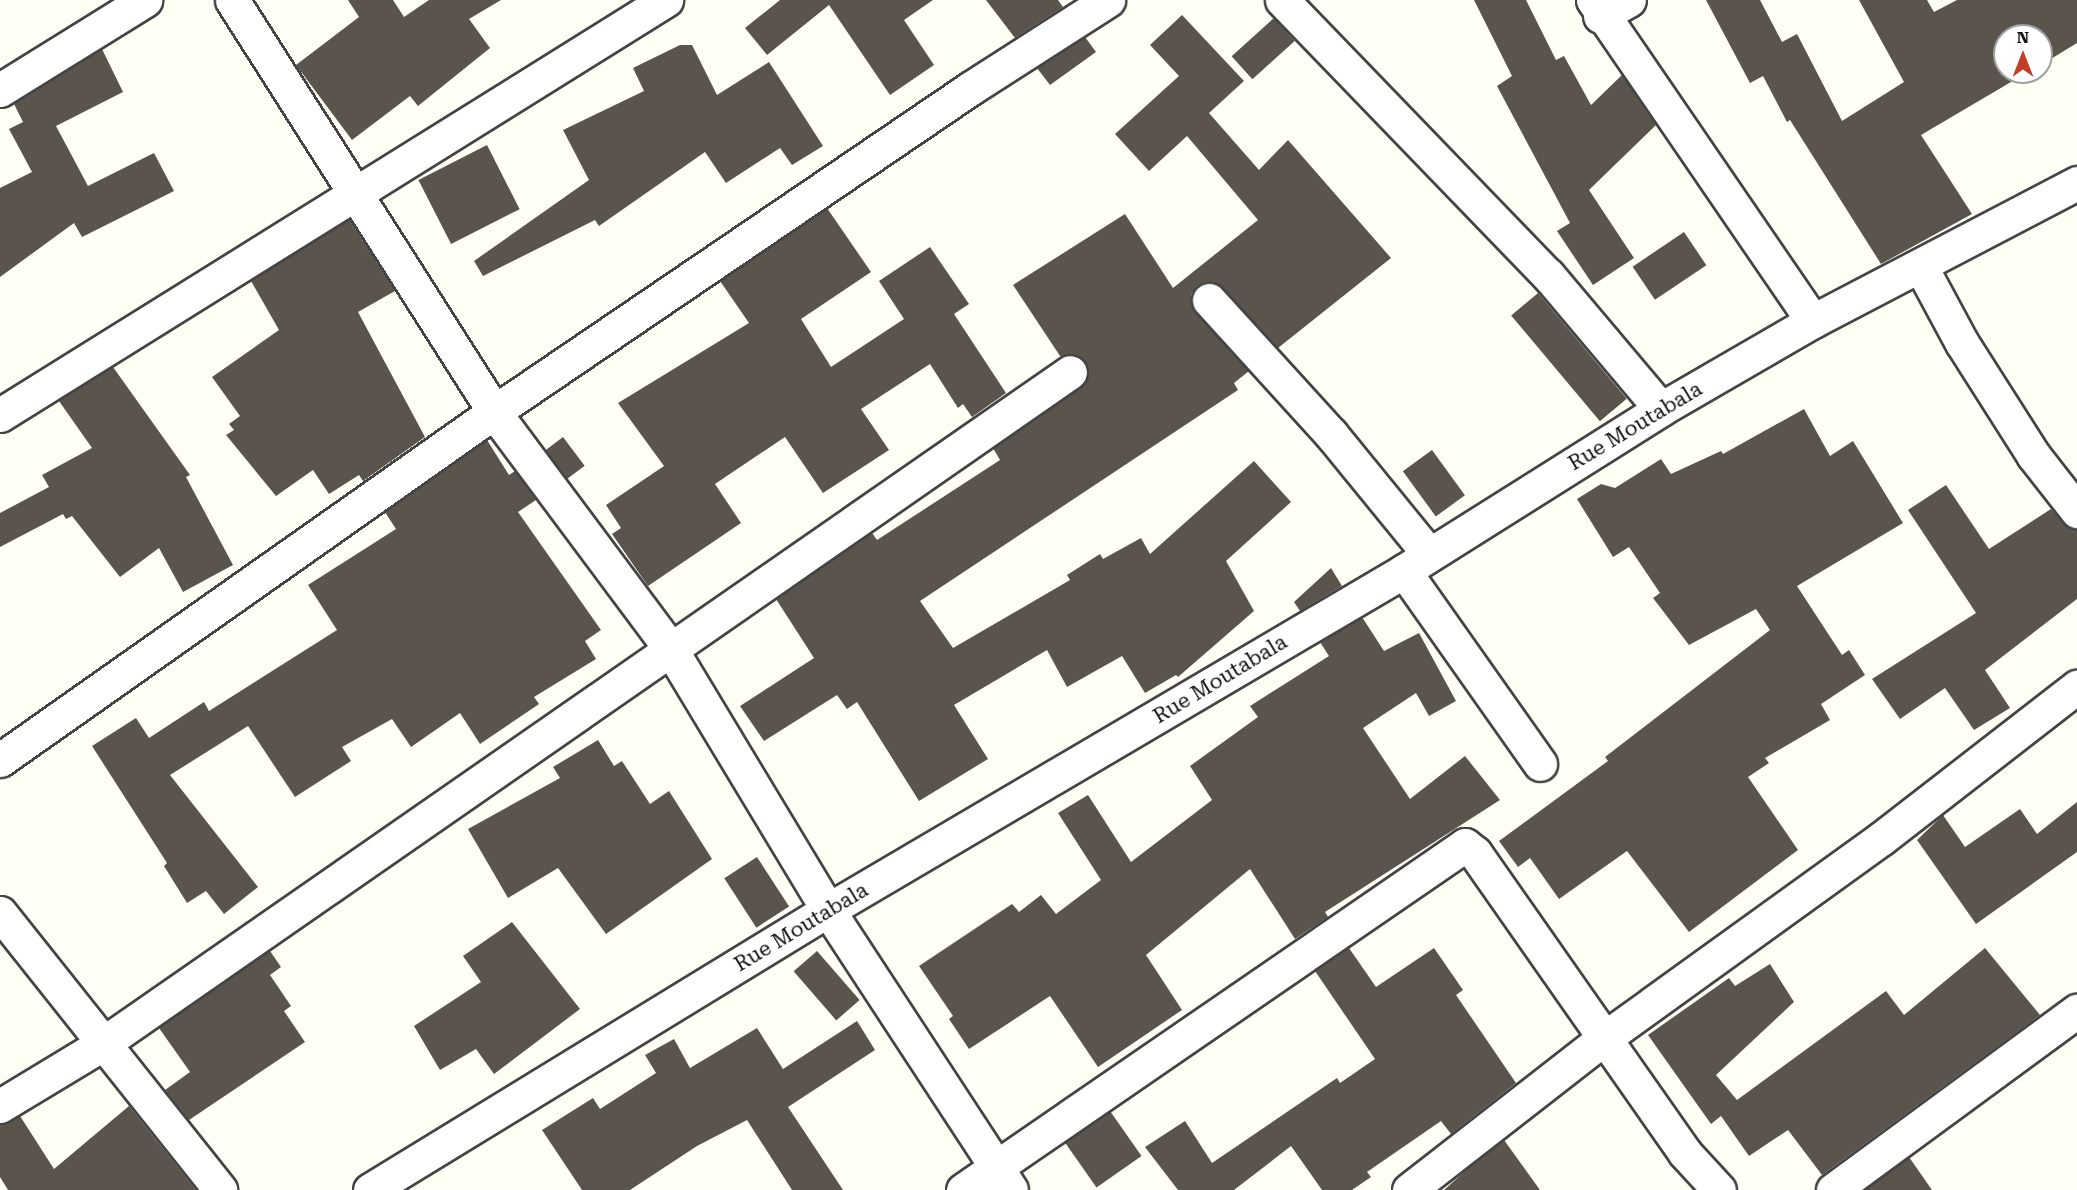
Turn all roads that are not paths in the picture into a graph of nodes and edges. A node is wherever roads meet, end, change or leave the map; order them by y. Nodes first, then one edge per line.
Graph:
1 (145, 0) edge
2 (232, 0) edge
3 (666, 0) edge
4 (1108, 0) edge
5 (1282, 0) edge
6 (1629, 0) edge
7 (1596, 8) edge
8 (0, 90) edge
9 (2077, 183) edge
10 (354, 194) junction
11 (1921, 267) junction
12 (1209, 300) dead end
13 (1813, 321) junction
14 (1070, 372) dead end
15 (1660, 409) junction
16 (494, 412) junction
17 (0, 415) edge
18 (2077, 511) edge
19 (1416, 562) junction
20 (670, 648) junction
21 (2077, 687) edge
22 (0, 760) edge
23 (1540, 764) dead end
24 (828, 910) junction
25 (0, 914) edge
26 (2077, 1011) edge
27 (1602, 1040) junction
28 (104, 1043) junction
29 (0, 1106) edge
30 (1003, 1179) edge
31 (220, 1190) edge
32 (370, 1190) edge
33 (963, 1190) edge
34 (1409, 1190) edge
35 (1719, 1190) edge
36 (1833, 1190) edge

1 - 8 street
2 - 10 street
3 - 10 street
4 - 16 street
5 - 15 street
6 - 7 street
7 - 13 street
9 - 11 street, Rue Moutabala
10 - 16 street
10 - 17 street
11 - 13 street, Rue Moutabala
11 - 18 street
12 - 19 street
13 - 15 street, Rue Moutabala
14 - 20 street
15 - 19 street, Rue Moutabala
16 - 20 street
16 - 22 street
19 - 23 street
19 - 24 street, Rue Moutabala
20 - 24 street
20 - 28 street
21 - 27 street
24 - 30 street
24 - 32 street, Rue Moutabala
25 - 28 street
26 - 36 street
27 - 30 street
27 - 34 street
27 - 35 street
28 - 29 street
28 - 31 street
30 - 33 street

